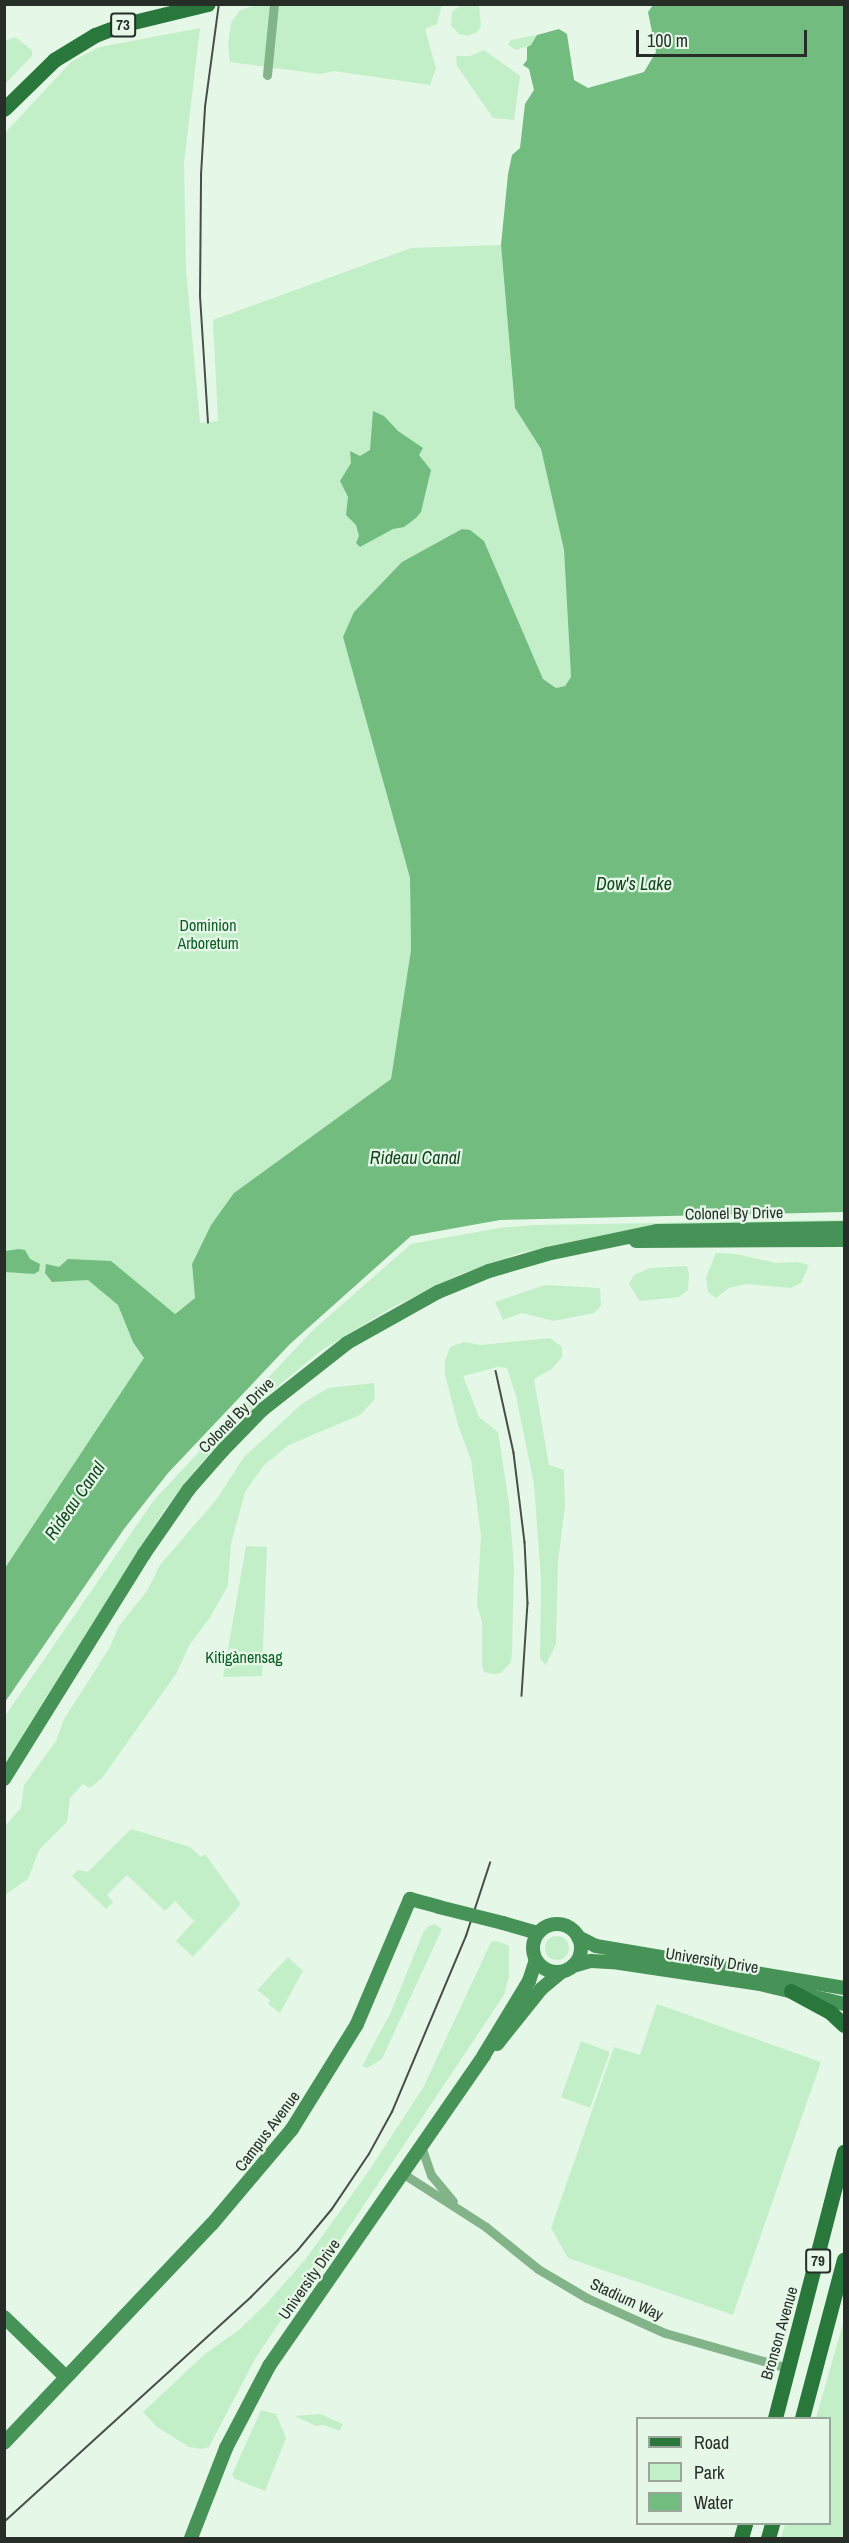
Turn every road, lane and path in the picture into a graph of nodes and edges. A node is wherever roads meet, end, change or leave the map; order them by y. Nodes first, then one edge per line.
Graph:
1 (274, 4) edge
2 (204, 6) edge
3 (267, 75) dead end
4 (4, 109) edge
5 (844, 1228) edge
6 (625, 1239) junction
7 (844, 1240) edge
8 (4, 1779) edge
9 (538, 1933) junction
10 (578, 1937) junction
11 (536, 1960) junction
12 (567, 1969) junction
13 (844, 1988) edge
14 (790, 1991) junction
15 (844, 2004) edge
16 (844, 2025) edge
17 (484, 2055) junction
18 (421, 2146) junction
19 (844, 2152) edge
20 (402, 2173) junction
21 (473, 2218) junction
22 (844, 2259) edge
23 (4, 2317) edge
24 (788, 2368) junction
25 (66, 2377) junction
26 (775, 2417) edge
27 (802, 2417) edge
28 (4, 2443) edge
29 (191, 2538) edge

1 - 3 street
2 - 4 main road, 73
5 - 6 street, Colonel By Drive
6 - 7 street, Colonel By Drive
6 - 8 street, Colonel By Drive
9 - 10 street
9 - 11 street
9 - 25 street, Campus Avenue, bridge
10 - 12 street
10 - 13 street, University Drive
11 - 12 street
11 - 17 street, University Drive
12 - 14 street, University Drive
12 - 17 street, University Drive
14 - 15 street, University Drive
14 - 16 main road
17 - 18 street, University Drive
18 - 20 street, University Drive
18 - 21 street, Stadium Way
19 - 24 main road, Bronson Avenue / 79
20 - 21 street, Stadium Way
20 - 29 street, University Drive
21 - 24 street, Stadium Way
22 - 27 main road, 79
23 - 25 street
24 - 26 main road, Bronson Avenue / 79
25 - 28 street, Campus Avenue

